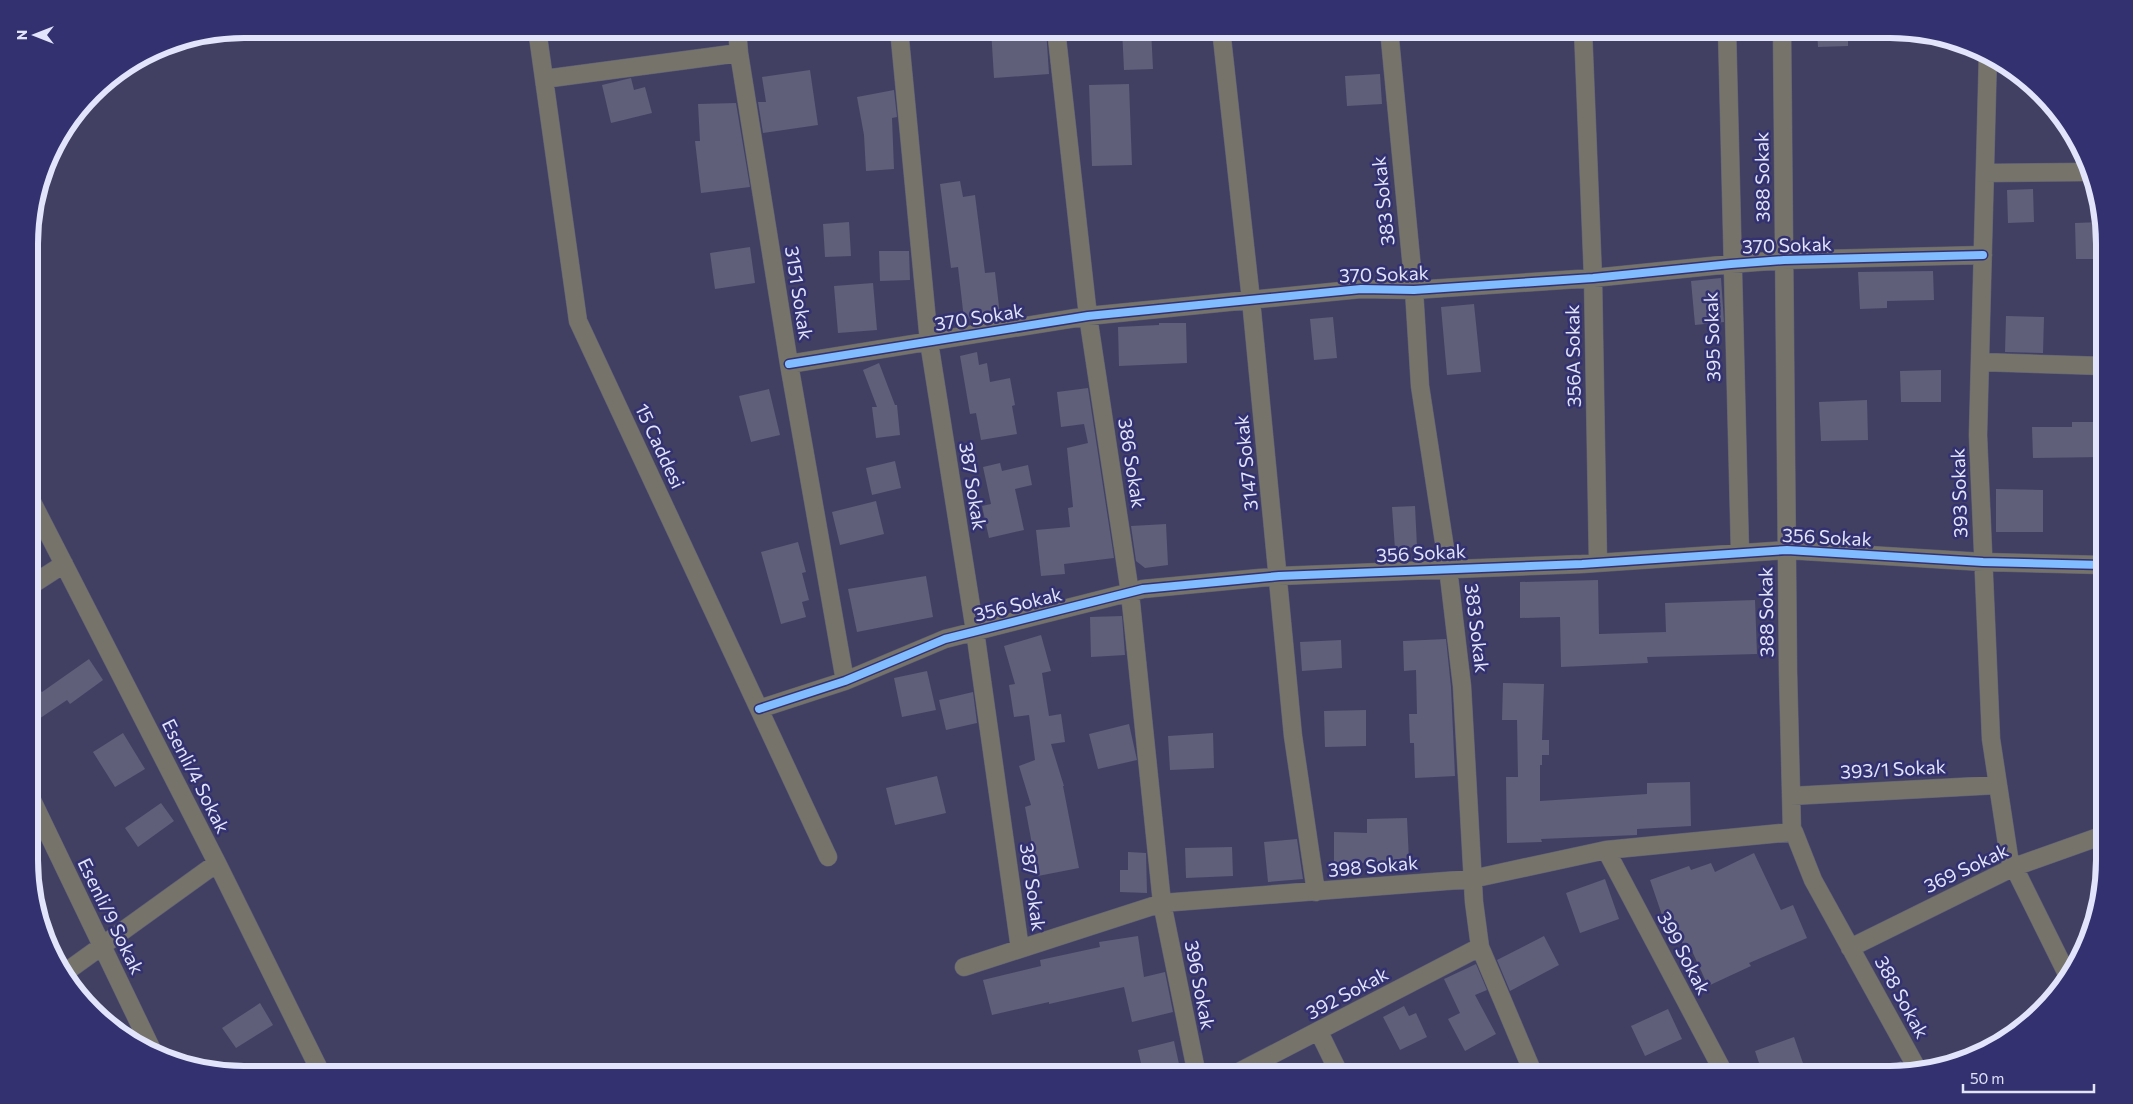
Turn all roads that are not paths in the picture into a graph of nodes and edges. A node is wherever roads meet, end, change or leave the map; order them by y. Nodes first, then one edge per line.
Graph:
1 (538, 38) edge
2 (738, 38) edge
3 (900, 38) edge
4 (1057, 38) edge
5 (1222, 38) edge
6 (1390, 38) edge
7 (1582, 38) edge
8 (1727, 38) edge
9 (1782, 38) edge
10 (739, 53) junction
11 (1988, 62) edge
12 (544, 79) junction
13 (2083, 172) edge
14 (1985, 173) junction
15 (1983, 255) junction
16 (1784, 260) junction
17 (1731, 264) junction
18 (1593, 278) junction
19 (1414, 290) junction
20 (1251, 300) junction
21 (1088, 316) junction
22 (928, 342) junction
23 (1980, 362) junction
24 (789, 364) junction
25 (2096, 366) edge
26 (38, 514) edge
27 (1787, 550) junction
28 (1740, 553) junction
29 (1598, 562) junction
30 (1983, 562) junction
31 (64, 564) junction
32 (2096, 565) edge
33 (1448, 568) junction
34 (1279, 576) junction
35 (38, 581) edge
36 (1130, 593) junction
37 (975, 631) junction
38 (845, 680) junction
39 (759, 709) junction
40 (1998, 785) junction
41 (1791, 796) junction
42 (38, 813) edge
43 (1792, 832) junction
44 (2096, 838) edge
45 (1606, 850) junction
46 (828, 857) dead end
47 (217, 863) junction
48 (2014, 867) junction
49 (1472, 879) junction
50 (1316, 892) junction
51 (1162, 903) junction
52 (102, 946) junction
53 (1480, 947) junction
54 (1850, 948) junction
55 (1020, 949) junction
56 (964, 967) dead end
57 (2065, 969) edge
58 (69, 970) edge
59 (1319, 1032) junction
60 (149, 1043) edge
61 (1915, 1065) edge
62 (318, 1066) edge
63 (1195, 1066) edge
64 (1251, 1066) edge
65 (1336, 1066) edge
66 (1530, 1066) edge
67 (1720, 1066) edge

1 - 12 street, 15 Caddesi
2 - 10 street, 3151 Sokak
3 - 22 street, 387 Sokak
4 - 21 street, 386 Sokak
5 - 20 street, 3147 Sokak
6 - 19 street, 383 Sokak
7 - 18 street, 356A Sokak
8 - 17 street, 395 Sokak
9 - 16 street, 388 Sokak
10 - 12 street
10 - 24 street, 3151 Sokak
11 - 14 street, 393 Sokak
12 - 39 street, 15 Caddesi
13 - 14 street
14 - 15 street, 393 Sokak
15 - 16 street, 370 Sokak
15 - 23 street, 393 Sokak
16 - 17 street, 370 Sokak
16 - 27 street, 388 Sokak
17 - 18 street, 370 Sokak
17 - 28 street, 395 Sokak
18 - 19 street, 370 Sokak
18 - 29 street, 356A Sokak
19 - 20 street, 370 Sokak
19 - 33 street, 383 Sokak
20 - 21 street, 370 Sokak
20 - 34 street, 3147 Sokak
21 - 22 street, 370 Sokak
21 - 36 street, 386 Sokak
22 - 24 street, 370 Sokak
22 - 37 street, 387 Sokak
23 - 25 street
23 - 30 street, 393 Sokak
24 - 38 street, 3151 Sokak
26 - 31 street, Esenli/4 Sokak
27 - 28 street, 356 Sokak
27 - 30 street, 356 Sokak
27 - 41 street, 388 Sokak
28 - 29 street, 356 Sokak
29 - 33 street, 356 Sokak
30 - 32 street, 356 Sokak
30 - 40 street, 393 Sokak
31 - 35 street
31 - 47 street, Esenli/4 Sokak
33 - 34 street, 356 Sokak
33 - 49 street, 383 Sokak
34 - 36 street, 356 Sokak
34 - 50 street, 3147 Sokak
36 - 37 street, 356 Sokak
36 - 51 street, 386 Sokak
37 - 38 street, 356 Sokak
37 - 55 street, 387 Sokak
38 - 39 street, 356 Sokak
39 - 46 street, 15 Caddesi
40 - 41 street, 393/1 Sokak
40 - 48 street, 393 Sokak
41 - 43 street, 388 Sokak
42 - 52 street, Esenli/9 Sokak
43 - 45 street, 398 Sokak
43 - 54 street, 388 Sokak
44 - 48 street, 369 Sokak
45 - 49 street, 398 Sokak
45 - 67 street, 399 Sokak
47 - 52 street
47 - 62 street, Esenli/4 Sokak
48 - 54 street, 369 Sokak
48 - 57 street, 393 Sokak
49 - 50 street, 398 Sokak
49 - 53 street, 383 Sokak
50 - 51 street, 398 Sokak
51 - 55 street, 398 Sokak
51 - 63 street, 396 Sokak
52 - 58 street
52 - 60 street, Esenli/9 Sokak
53 - 59 street, 392 Sokak
53 - 66 street, 383 Sokak
54 - 61 street, 388 Sokak
55 - 56 street, 398 Sokak
59 - 64 street, 392 Sokak
59 - 65 street

